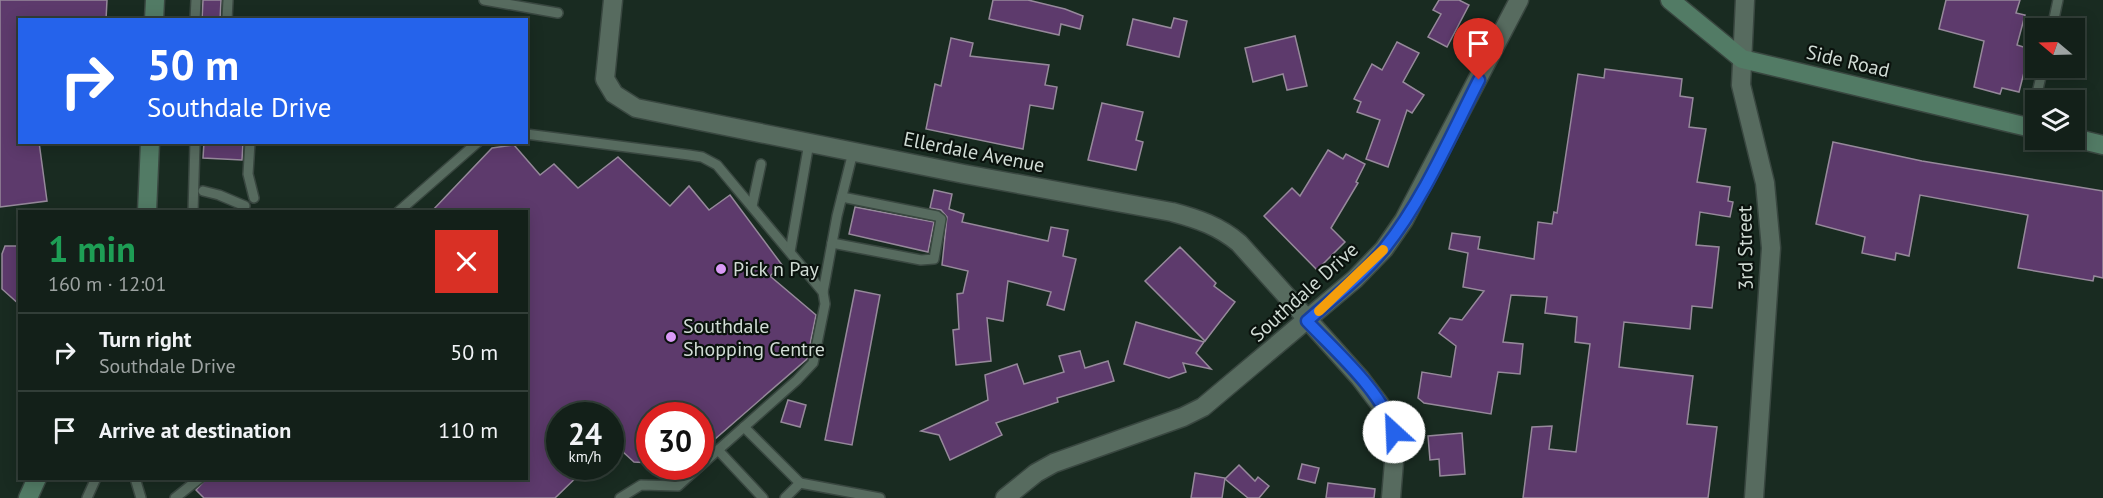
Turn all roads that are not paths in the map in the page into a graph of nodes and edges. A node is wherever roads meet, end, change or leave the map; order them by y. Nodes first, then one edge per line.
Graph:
1 (154, 0) edge
2 (196, 0) edge
3 (228, 0) edge
4 (484, 0) edge
5 (613, 0) edge
6 (1519, 0) edge
7 (1670, 0) edge
8 (1745, 0) edge
9 (2058, 0) edge
10 (558, 14) dead end
11 (154, 18) edge
12 (195, 18) edge
13 (227, 18) edge
14 (2054, 18) edge
15 (1742, 59) junction
16 (2025, 126) edge
17 (528, 135) edge
18 (2085, 141) edge
19 (809, 143) junction
20 (150, 144) edge
21 (195, 144) edge
22 (250, 144) edge
23 (476, 144) edge
24 (2103, 145) edge
25 (853, 152) junction
26 (761, 164) dead end
27 (203, 192) dead end
28 (842, 197) junction
29 (254, 198) dead end
30 (245, 206) dead end
31 (752, 206) junction
32 (147, 210) edge
33 (192, 210) edge
34 (400, 210) edge
35 (832, 243) junction
36 (790, 252) junction
37 (823, 292) junction
38 (1307, 321) junction
39 (744, 427) junction
40 (718, 450) junction
41 (714, 454) edge
42 (36, 480) edge
43 (95, 480) edge
44 (136, 480) edge
45 (198, 480) edge
46 (685, 480) edge
47 (800, 483) junction
48 (28, 498) edge
49 (87, 498) edge
50 (141, 498) edge
51 (175, 498) edge
52 (620, 498) edge
53 (763, 498) edge
54 (785, 498) edge
55 (880, 498) edge
56 (1005, 498) edge
57 (1391, 498) edge
58 (1754, 498) edge

1 - 11 street
2 - 12 lane
3 - 13 lane
4 - 10 lane
5 - 19 street, Ellerdale Avenue
6 - 38 street, Southdale Drive
7 - 15 street, Side Road
8 - 15 street, 3rd Street
9 - 14 lane
15 - 16 street, Side Road
15 - 58 street, 3rd Street
17 - 31 lane
18 - 24 street
19 - 25 street, Ellerdale Avenue
19 - 36 lane
20 - 32 street
21 - 33 lane
22 - 29 lane
23 - 34 lane
25 - 28 lane
25 - 38 street, Ellerdale Avenue
26 - 31 lane
27 - 30 lane
28 - 35 lane
28 - 35 lane
31 - 36 lane
35 - 37 lane
36 - 37 lane
37 - 39 lane
38 - 56 street, Southdale Drive
38 - 57 street, Ellerdale Avenue
39 - 40 lane
39 - 47 lane
40 - 41 lane
40 - 53 lane
42 - 48 street
43 - 49 lane
44 - 50 lane
45 - 51 lane
46 - 52 lane
47 - 54 lane
47 - 55 lane

